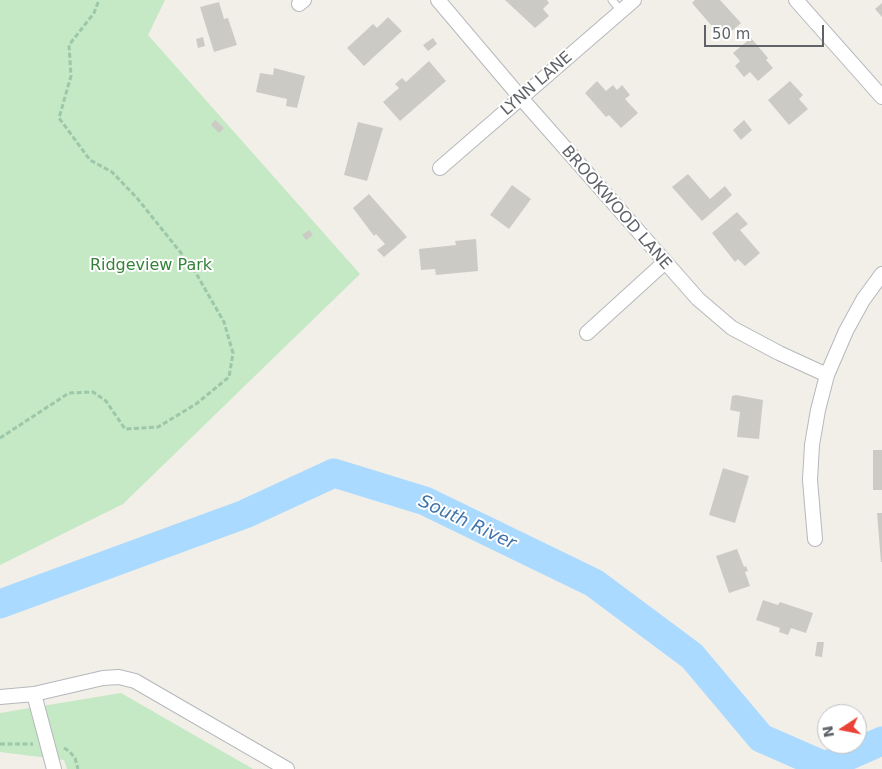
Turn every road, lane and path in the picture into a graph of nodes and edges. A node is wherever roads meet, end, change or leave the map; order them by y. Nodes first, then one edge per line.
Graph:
1 (99, 0) edge
2 (438, 0) edge
3 (634, 0) edge
4 (796, 0) edge
5 (617, 5) edge
6 (882, 97) edge
7 (521, 98) junction
8 (440, 168) dead end
9 (664, 262) junction
10 (882, 274) edge
11 (587, 333) dead end
12 (828, 375) junction
13 (0, 438) edge
14 (815, 539) dead end
15 (34, 694) junction
16 (0, 697) edge
17 (54, 769) edge
18 (287, 769) edge

1 - 13 path
2 - 7 street, BROOKWOOD LANE
3 - 5 street, LYNN LANE
4 - 6 street
5 - 7 street, LYNN LANE
7 - 8 street, LYNN LANE
7 - 9 street, BROOKWOOD LANE
9 - 11 street
9 - 12 street, BROOKWOOD LANE
10 - 12 street
12 - 14 street
15 - 16 street
15 - 17 street
15 - 18 street

